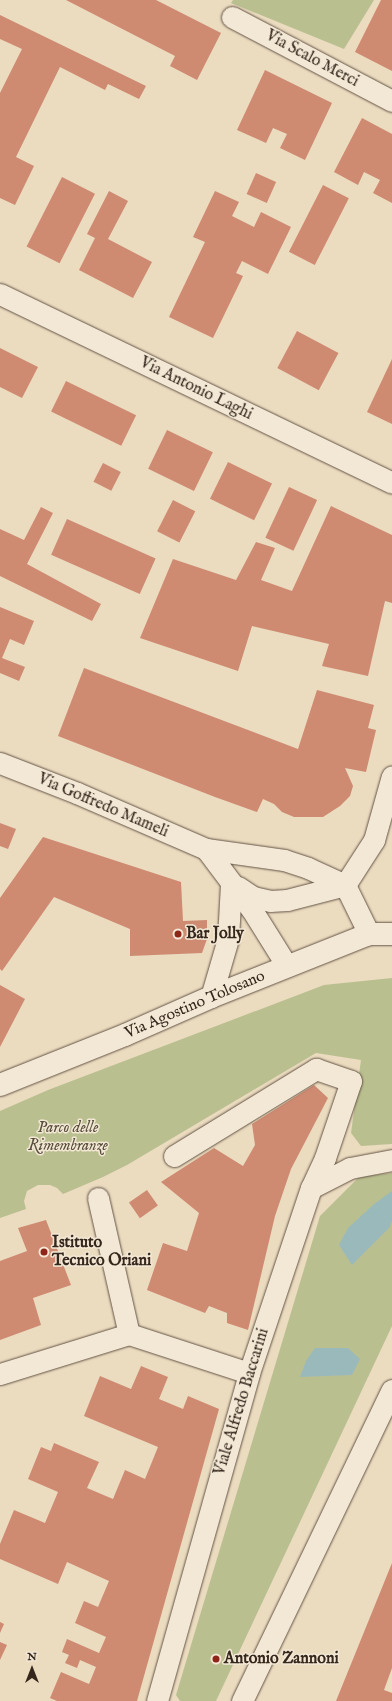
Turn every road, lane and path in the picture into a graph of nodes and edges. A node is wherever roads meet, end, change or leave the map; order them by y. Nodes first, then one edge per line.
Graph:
1 (232, 17) dead end
2 (392, 101) edge
3 (0, 294) edge
4 (392, 483) edge
5 (0, 763) edge
6 (392, 776) edge
7 (206, 849) junction
8 (231, 883) junction
9 (345, 885) junction
10 (369, 934) junction
11 (392, 934) edge
12 (286, 966) junction
13 (211, 996) junction
14 (0, 1085) edge
15 (174, 1156) dead end
16 (392, 1160) edge
17 (311, 1188) junction
18 (98, 1198) dead end
19 (129, 1334) junction
20 (249, 1373) junction
21 (0, 1374) edge
22 (392, 1390) edge
23 (157, 1701) edge
24 (242, 1701) edge

1 - 2 street, Via Scalo Merci
3 - 4 street, Via Antonio Laghi
5 - 7 street, Via Goffredo Mameli
6 - 9 street
7 - 8 street
7 - 9 street, Via Goffredo Mameli
8 - 9 street
8 - 12 street
8 - 13 street
9 - 10 street
10 - 11 main road, Via Agostino Tolosano
10 - 12 main road, Via Agostino Tolosano
12 - 13 main road, Via Agostino Tolosano
13 - 14 main road, Via Agostino Tolosano
15 - 17 street
16 - 17 street
17 - 20 street, Viale Alfredo Baccarini
18 - 19 street
19 - 20 street
19 - 21 street
20 - 23 street, Viale Alfredo Baccarini
22 - 24 street

